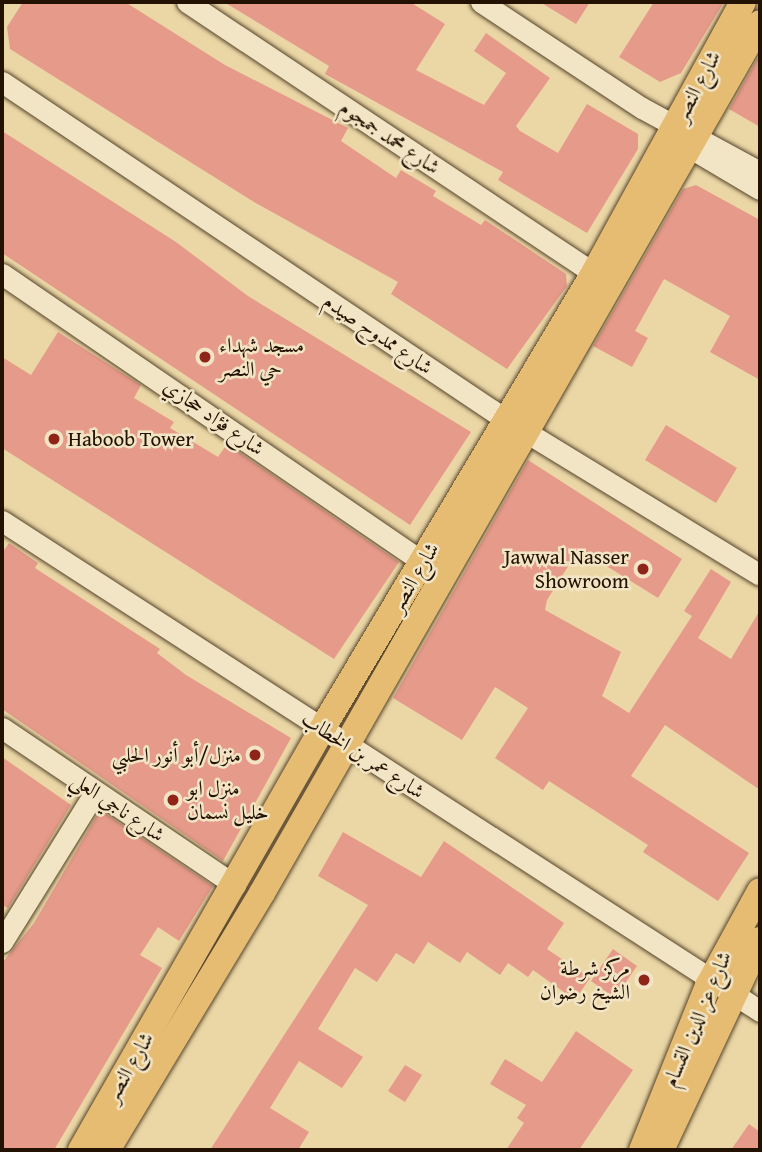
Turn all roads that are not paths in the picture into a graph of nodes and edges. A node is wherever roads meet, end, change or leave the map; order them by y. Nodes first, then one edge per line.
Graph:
1 (187, 2) edge
2 (481, 2) edge
3 (743, 2) edge
4 (760, 23) edge
5 (2, 82) edge
6 (683, 135) junction
7 (760, 172) edge
8 (760, 189) edge
9 (594, 273) junction
10 (2, 274) edge
11 (517, 425) junction
12 (2, 521) edge
13 (424, 563) junction
14 (760, 575) edge
15 (2, 728) edge
16 (322, 729) junction
17 (345, 748) junction
18 (95, 792) junction
19 (235, 885) junction
20 (760, 891) edge
21 (760, 940) edge
22 (2, 942) edge
23 (721, 987) junction
24 (760, 1011) edge
25 (81, 1150) edge
26 (107, 1150) edge
27 (642, 1150) edge
28 (662, 1150) edge

1 - 9 street, شارع محمد جمجوم
2 - 6 street
3 - 6 main road, شارع النصر
4 - 6 main road, شارع النصر
5 - 11 street, شارع ممدوح صيدم
6 - 7 street
6 - 8 street
6 - 9 main road, شارع النصر
6 - 11 main road, شارع النصر
9 - 11 main road, شارع النصر
10 - 13 street, شارع فؤاد حجازي
11 - 13 main road, شارع النصر
11 - 14 street, شارع ممدوح صيدم
11 - 17 main road, شارع النصر
12 - 16 street, شارع عمر بن الخطاب
13 - 16 main road, شارع النصر
15 - 18 street, شارع ناجي العلي
16 - 17 street, شارع عمر بن الخطاب
16 - 19 main road, شارع النصر
17 - 23 street, شارع عمر بن الخطاب
17 - 26 main road, شارع النصر
18 - 19 street, شارع ناجي العلي
18 - 22 street
19 - 25 main road, شارع النصر
20 - 23 main road, شارع عز الدين القسام
21 - 23 main road, شارع عز الدين القسام
23 - 24 street, شارع عمر بن الخطاب
23 - 27 main road, شارع عز الدين القسام
23 - 28 main road, شارع عز الدين القسام

